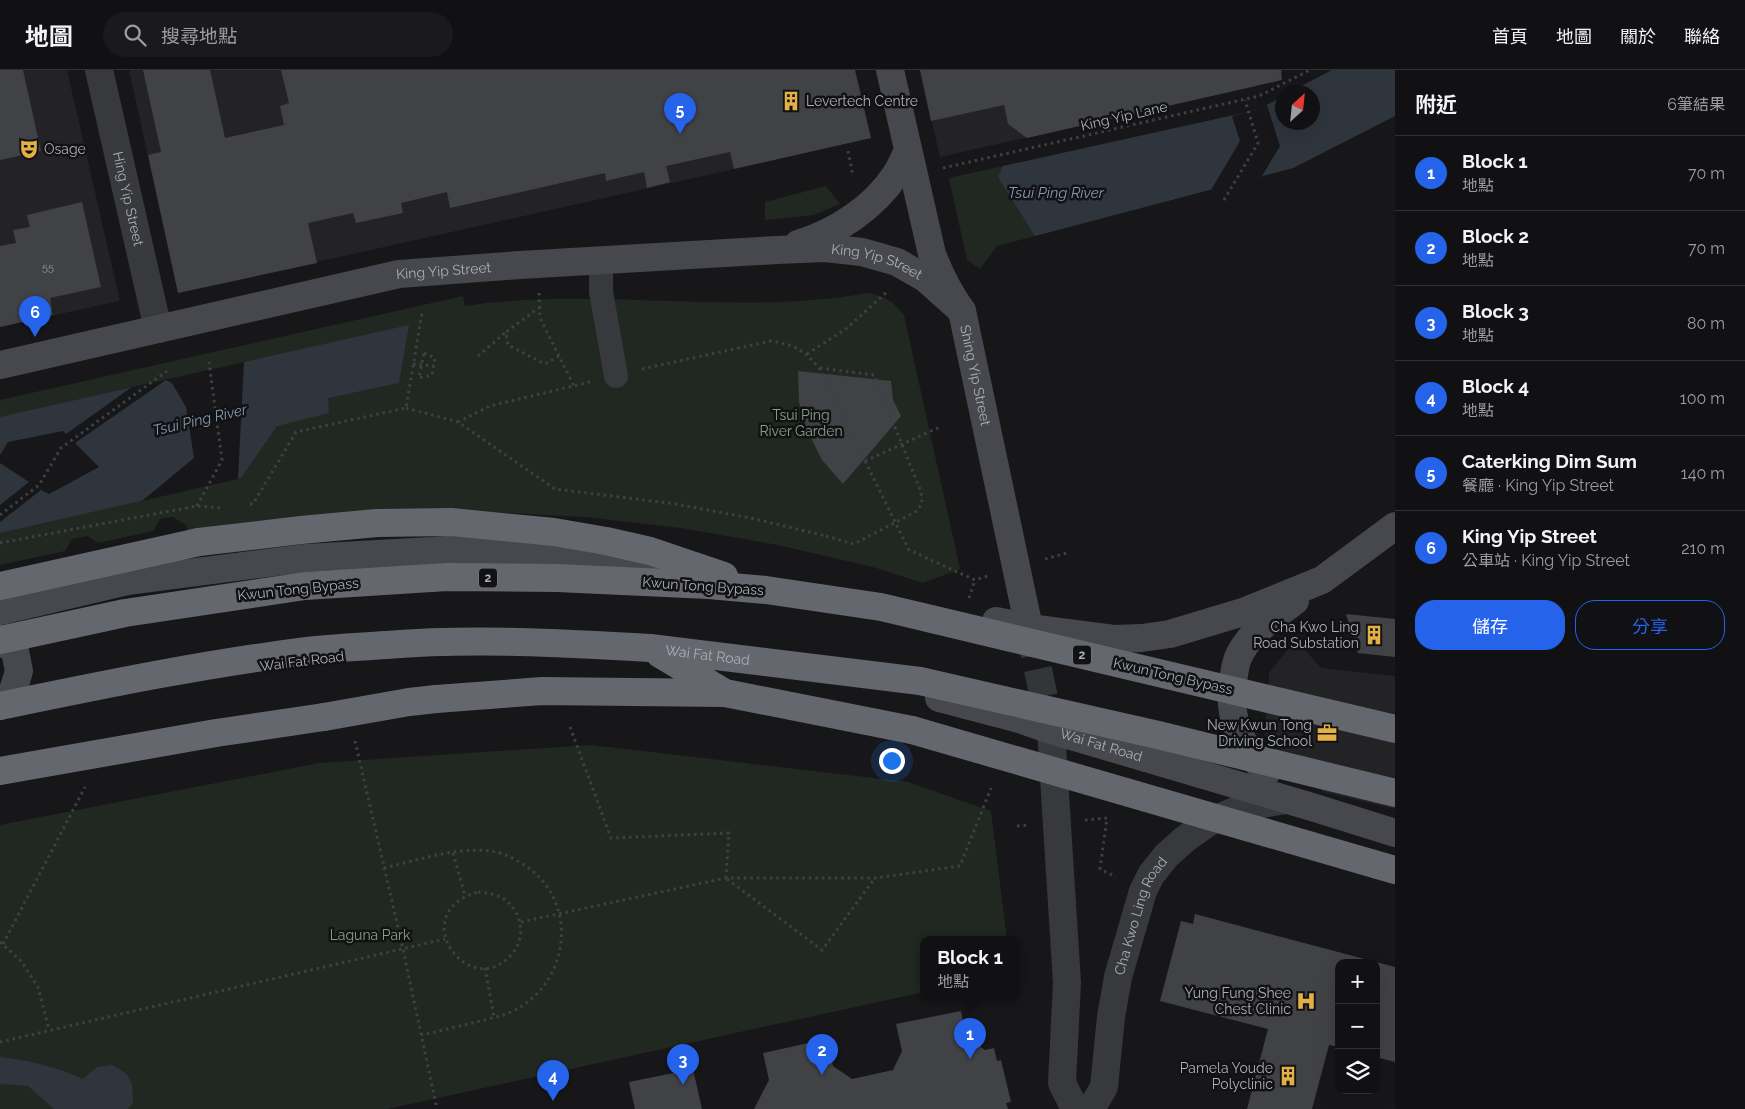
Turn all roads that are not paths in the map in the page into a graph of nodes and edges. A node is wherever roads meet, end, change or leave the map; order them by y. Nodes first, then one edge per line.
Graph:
1 (99, 70) edge
2 (890, 70) edge
3 (908, 150) junction
4 (777, 250) junction
5 (601, 260) junction
6 (962, 311) junction
7 (158, 329) junction
8 (0, 365) edge
9 (616, 376) road end
10 (1395, 526) edge
11 (1322, 580) junction
12 (0, 586) edge
13 (766, 590) junction
14 (0, 611) edge
15 (1029, 628) junction
16 (0, 639) edge
17 (650, 648) junction
18 (725, 693) junction
19 (0, 706) edge
20 (0, 716) edge
21 (1395, 729) edge
22 (1051, 730) junction
23 (0, 771) edge
24 (1395, 793) edge
25 (1300, 804) junction
26 (1395, 833) edge
27 (1395, 870) edge
28 (1075, 1109) edge
29 (1090, 1109) edge

1 - 7 street, Hing Yip Street
2 - 3 main road, Shing Yip Street
3 - 4 main road, King Yip Street
3 - 6 main road, Shing Yip Street
4 - 5 main road, King Yip Street
4 - 6 main road, King Yip Street
5 - 7 main road, King Yip Street
5 - 9 street
6 - 15 main road, Shing Yip Street
7 - 8 main road, King Yip Street
10 - 11 main road
11 - 15 main road
11 - 25 main road
12 - 13 highway, bridge
13 - 16 highway, Kwun Tong Bypass / 2, bridge
13 - 21 highway, Kwun Tong Bypass / 2, bridge
14 - 15 main road
16 - 19 main road
17 - 18 highway, bridge
17 - 19 highway, bridge
17 - 24 highway, bridge
18 - 23 highway, bridge
18 - 27 highway, bridge
20 - 22 main road, Wai Fat Road
22 - 25 main road, Wai Fat Road
22 - 28 street
25 - 26 main road, Wai Fat Road
25 - 29 street, Cha Kwo Ling Road

